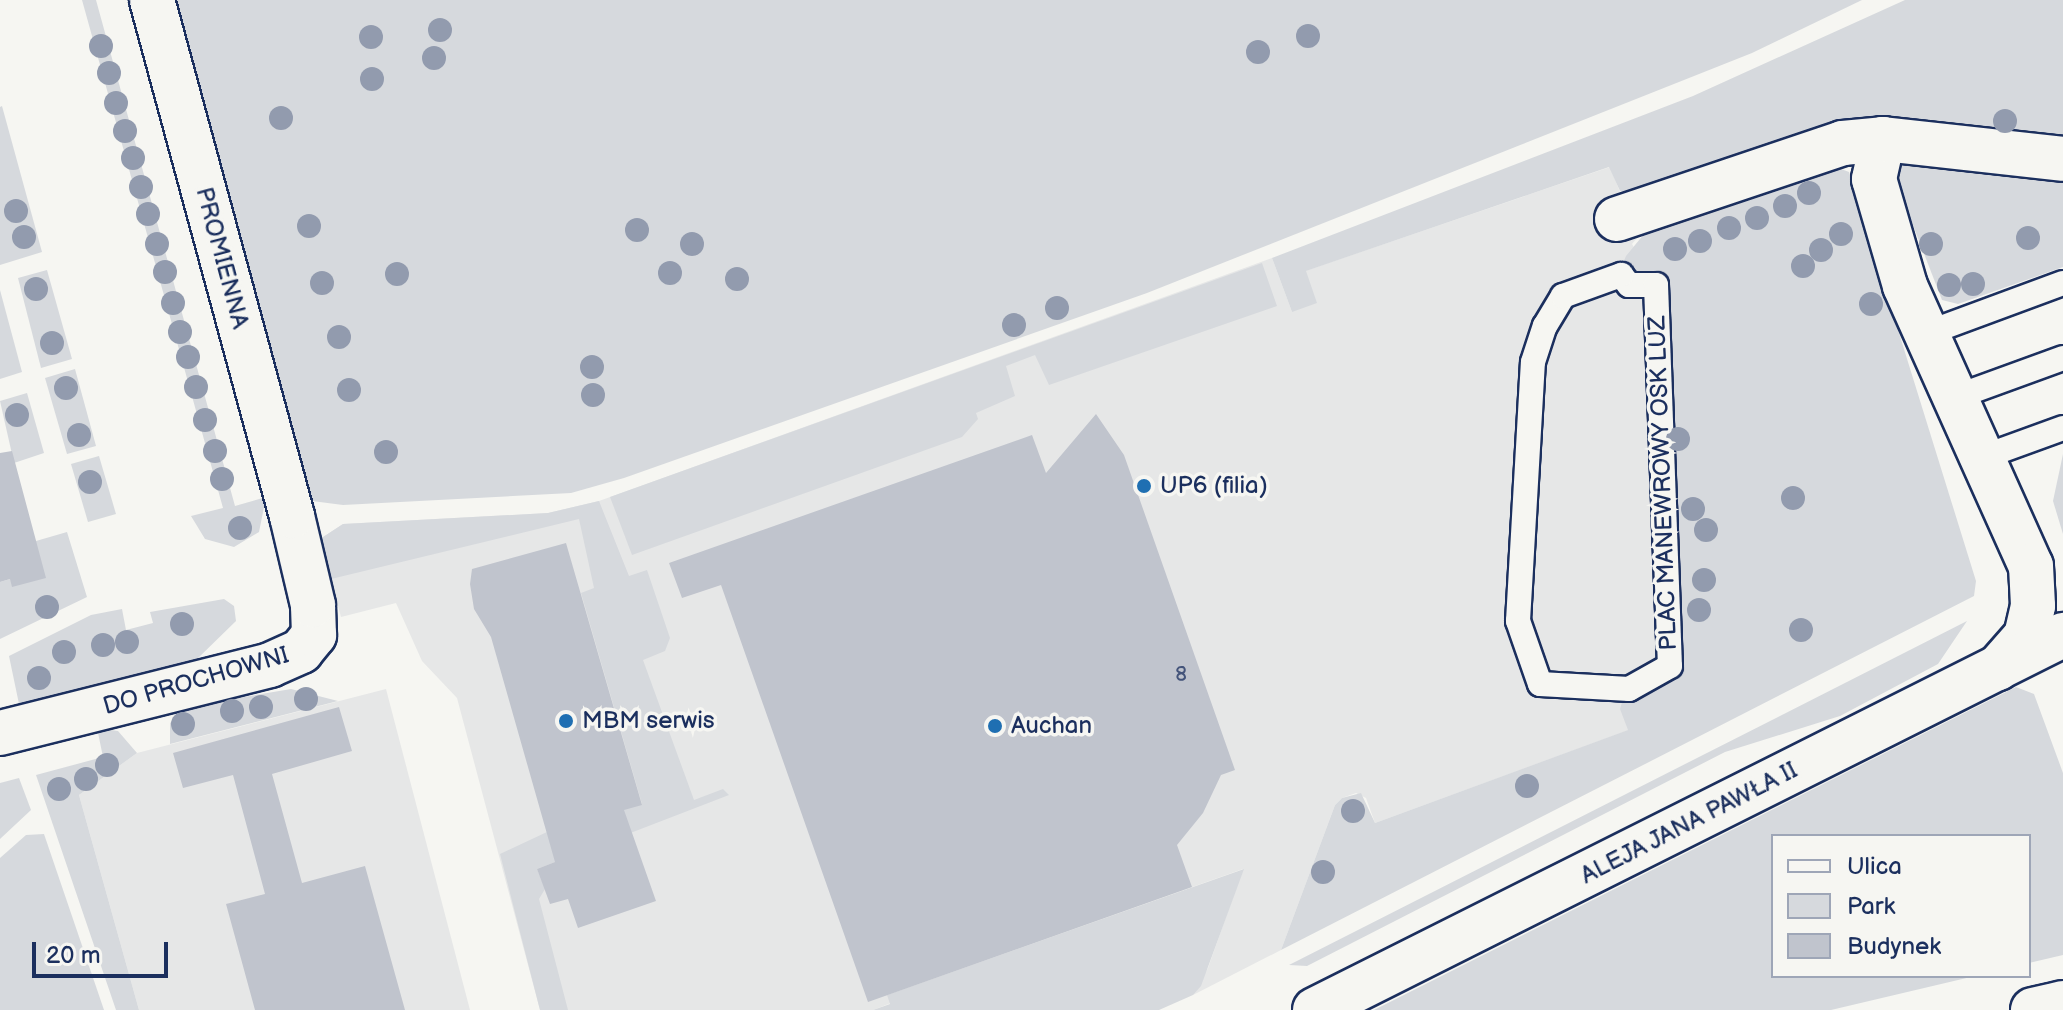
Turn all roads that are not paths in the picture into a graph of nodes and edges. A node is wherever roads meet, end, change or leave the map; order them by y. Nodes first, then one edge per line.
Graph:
1 (152, 0) edge
2 (1883, 139) junction
3 (2063, 159) edge
4 (1617, 219) dead end
5 (2063, 283) edge
6 (1656, 285) joint
7 (1925, 334) junction
8 (2063, 358) edge
9 (1956, 397) junction
10 (2063, 428) edge
11 (1986, 456) junction
12 (292, 516) joint
13 (2031, 566) junction
14 (2063, 598) edge
15 (2063, 635) edge
16 (1998, 668) junction
17 (0, 733) edge
18 (2063, 1003) edge
19 (1315, 1010) edge
20 (2033, 1010) edge

1 - 12 street, PROMIENNA
2 - 3 street
2 - 4 street
2 - 7 street
5 - 7 lane
6 - 6 lane, PLAC MANEWROWY OSK LUZ
7 - 9 street
8 - 9 lane
9 - 11 street
10 - 11 lane
11 - 13 street
12 - 17 street, DO PROCHOWNI
13 - 14 street
13 - 16 street
15 - 16 street, ALEJA JANA PAWŁA II
16 - 19 street, ALEJA JANA PAWŁA II
18 - 20 street

